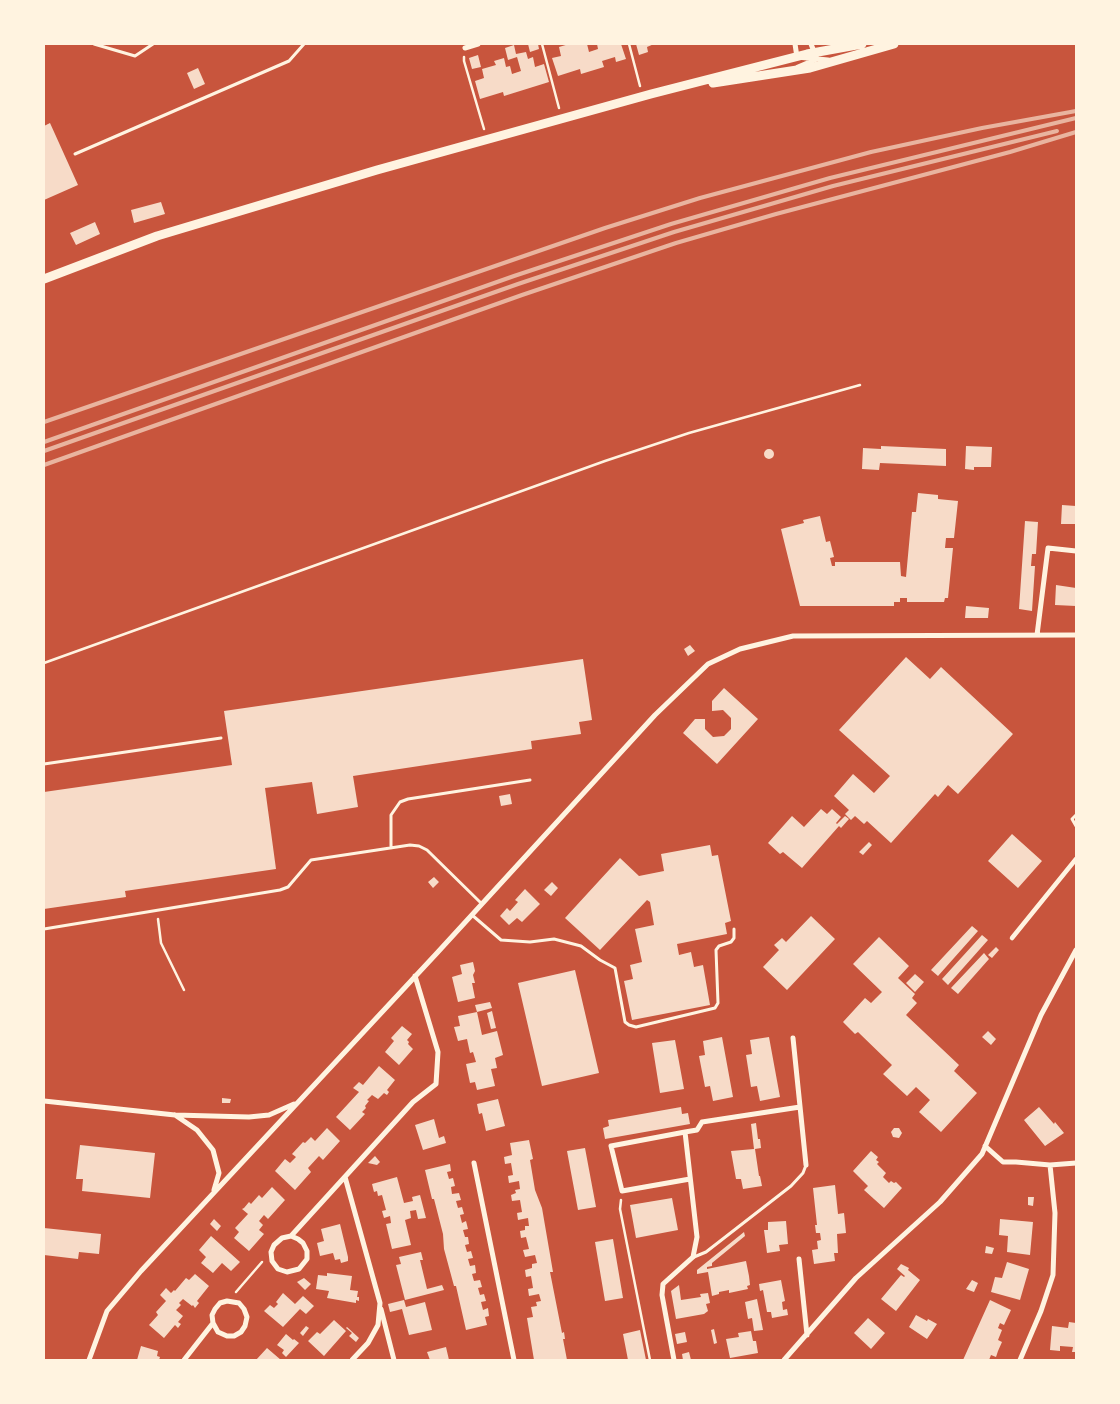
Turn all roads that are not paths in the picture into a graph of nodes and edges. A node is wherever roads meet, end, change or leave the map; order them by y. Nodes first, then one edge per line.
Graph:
1 (94, 44) edge
2 (153, 44) edge
3 (304, 44) edge
4 (478, 44) edge
5 (795, 44) edge
6 (862, 44) edge
7 (894, 44) edge
8 (464, 48) road end
9 (814, 52) edge
10 (796, 57) junction
11 (835, 61) junction
12 (786, 71) junction
13 (647, 95) junction
14 (75, 154) dead end
15 (44, 279) edge
16 (1076, 550) edge
17 (1037, 635) junction
18 (1076, 635) edge
19 (221, 738) dead end
20 (44, 764) edge
21 (530, 780) dead end
22 (1076, 815) edge
23 (1076, 826) edge
24 (391, 848) junction
25 (1076, 859) edge
26 (482, 904) junction
27 (472, 915) junction
28 (44, 929) edge
29 (734, 929) dead end
30 (1012, 938) dead end
31 (1076, 950) edge
32 (415, 976) junction
33 (792, 1038) dead end
34 (44, 1101) edge
35 (296, 1102) junction
36 (800, 1107) junction
37 (174, 1115) junction
38 (685, 1132) junction
39 (985, 1146) junction
40 (474, 1162) dead end
41 (1076, 1163) edge
42 (806, 1165) joint
43 (1050, 1165) junction
44 (345, 1177) junction
45 (690, 1179) junction
46 (214, 1192) junction
47 (291, 1236) junction
48 (693, 1258) junction
49 (800, 1259) dead end
50 (380, 1304) junction
51 (212, 1323) junction
52 (806, 1334) junction
53 (89, 1360) edge
54 (184, 1360) edge
55 (352, 1360) edge
56 (394, 1360) edge
57 (514, 1360) edge
58 (674, 1360) edge
59 (784, 1360) edge
60 (1021, 1360) edge

1 - 2 lane
3 - 14 lane
4 - 8 street
5 - 10 street
6 - 9 main road
7 - 11 main road
9 - 10 main road
9 - 11 street
9 - 12 street
10 - 13 main road
11 - 12 main road
12 - 13 main road
13 - 15 main road
16 - 17 street
17 - 18 street
17 - 26 street
19 - 20 lane
21 - 24 lane
22 - 23 lane
24 - 26 lane
24 - 28 lane
25 - 30 street
26 - 27 street
27 - 29 lane
27 - 32 street
31 - 39 street
32 - 35 street
32 - 44 street
33 - 36 street
34 - 37 street
35 - 37 street
35 - 46 street
36 - 38 street
36 - 42 street
37 - 46 street
38 - 45 street
38 - 45 street
39 - 43 street
39 - 52 street
40 - 57 street
41 - 43 street
42 - 48 lane
43 - 60 street
44 - 47 street
44 - 50 street
45 - 48 street
46 - 53 street
47 - 47 street
48 - 58 street
49 - 52 street
50 - 55 street
50 - 56 street
51 - 51 street
51 - 54 street
52 - 59 street

